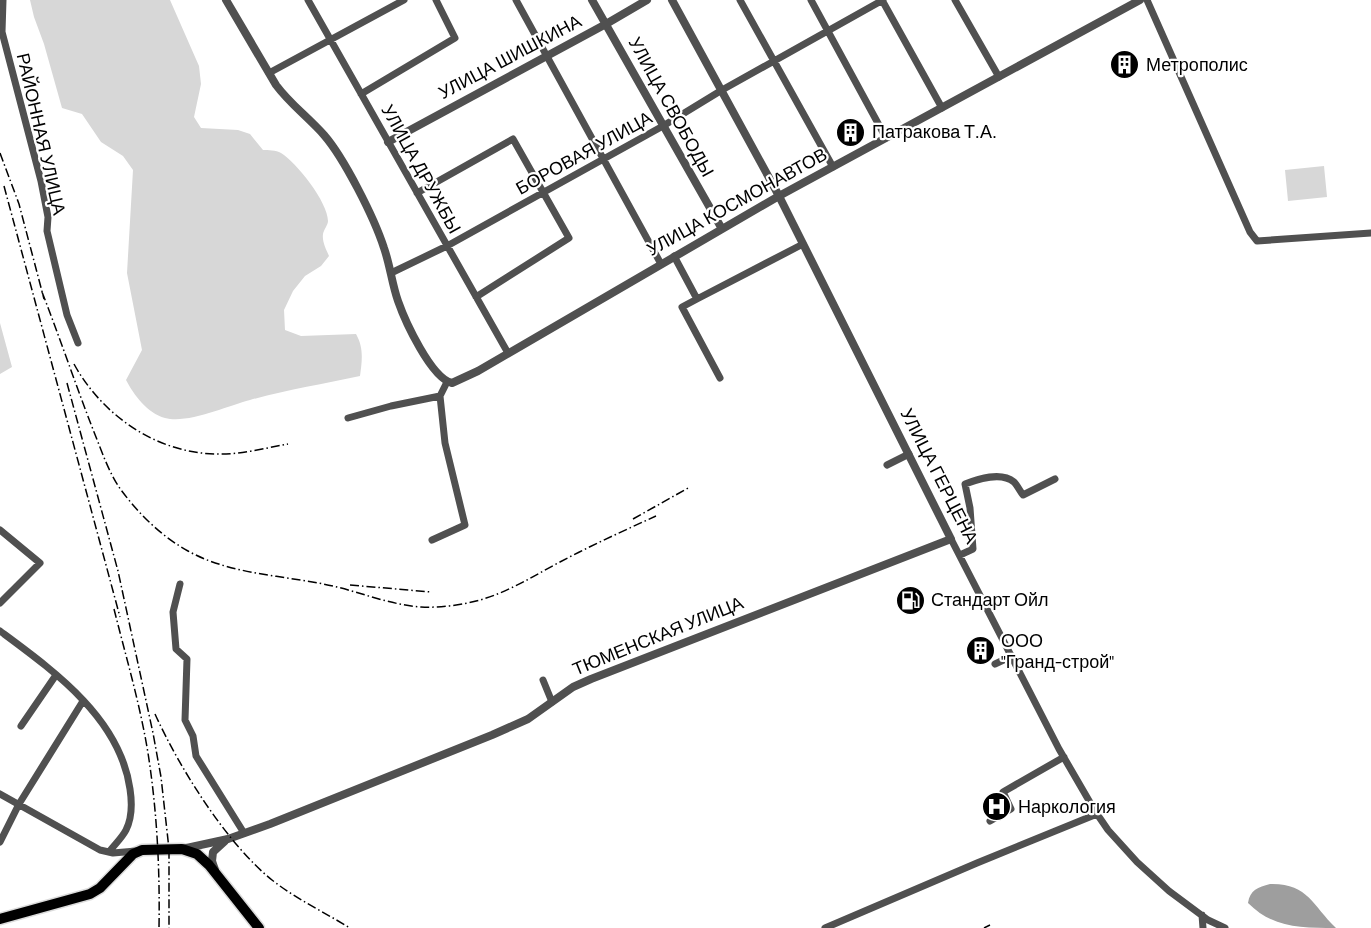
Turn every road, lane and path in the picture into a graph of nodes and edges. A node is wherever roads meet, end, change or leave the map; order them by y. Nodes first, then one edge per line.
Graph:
1 (3, 0) edge
2 (226, 0) edge
3 (308, 0) edge
4 (404, 0) edge
5 (436, 0) edge
6 (516, 0) edge
7 (592, 0) edge
8 (647, 0) edge
9 (672, 0) edge
10 (740, 0) edge
11 (811, 0) edge
12 (882, 0) edge
13 (955, 0) edge
14 (1140, 0) edge
15 (1147, 0) edge
16 (606, 24) junction
17 (827, 31) junction
18 (330, 40) junction
19 (548, 55) junction
20 (773, 61) junction
21 (268, 73) junction
22 (999, 77) junction
23 (722, 90) junction
24 (361, 94) junction
25 (942, 108) junction
26 (663, 126) junction
27 (886, 138) junction
28 (388, 141) junction
29 (604, 159) junction
30 (833, 167) junction
31 (544, 192) junction
32 (417, 193) junction
33 (779, 196) junction
34 (722, 229) junction
35 (1371, 233) edge
36 (803, 244) junction
37 (447, 246) junction
38 (675, 256) junction
39 (661, 264) junction
40 (391, 273) junction
41 (476, 297) junction
42 (697, 299) junction
43 (78, 343) dead end
44 (508, 353) junction
45 (720, 378) dead end
46 (447, 382) junction
47 (440, 396) junction
48 (348, 418) dead end
49 (909, 454) junction
50 (887, 465) dead end
51 (1055, 479) dead end
52 (0, 530) edge
53 (951, 539) junction
54 (432, 540) dead end
55 (960, 555) junction
56 (180, 585) dead end
57 (0, 603) edge
58 (0, 631) edge
59 (1012, 656) junction
60 (995, 664) dead end
61 (56, 675) junction
62 (543, 680) dead end
63 (82, 701) junction
64 (552, 702) junction
65 (21, 726) dead end
66 (1064, 757) junction
67 (0, 794) edge
68 (19, 804) junction
69 (1097, 814) junction
70 (990, 821) dead end
71 (244, 833) junction
72 (228, 839) junction
73 (0, 842) edge
74 (182, 849) junction
75 (142, 850) junction
76 (109, 852) junction
77 (220, 879) junction
78 (1202, 915) junction
79 (0, 919) edge
80 (1222, 927) edge
81 (259, 928) edge
82 (825, 928) edge
83 (1203, 928) edge

1 - 43 street, РАЙОННАЯ УЛИЦА
2 - 21 street
3 - 18 street, УЛИЦА ДРУЖБЫ
4 - 18 street
5 - 24 street
6 - 19 street
7 - 16 street, УЛИЦА СВОБОДЫ
8 - 16 street, УЛИЦА ШИШКИНА
9 - 23 street, УЛИЦА ГЕРЦЕНА
10 - 20 street
11 - 17 street
12 - 17 street, БОРОВАЯ УЛИЦА
12 - 25 street
13 - 22 street
14 - 22 street, УЛИЦА КОСМОНАВТОВ
15 - 35 street
16 - 19 street, УЛИЦА ШИШКИНА
16 - 26 street, УЛИЦА СВОБОДЫ
17 - 20 street, БОРОВАЯ УЛИЦА
17 - 27 street
18 - 21 street
18 - 24 street, УЛИЦА ДРУЖБЫ
19 - 28 street, УЛИЦА ШИШКИНА
19 - 29 street
20 - 23 street, БОРОВАЯ УЛИЦА
20 - 30 street
21 - 40 street
22 - 25 street, УЛИЦА КОСМОНАВТОВ
23 - 26 street, БОРОВАЯ УЛИЦА
23 - 33 street, УЛИЦА ГЕРЦЕНА
24 - 28 street, УЛИЦА ДРУЖБЫ
25 - 27 street, УЛИЦА КОСМОНАВТОВ
26 - 29 street, БОРОВАЯ УЛИЦА
26 - 34 street, УЛИЦА СВОБОДЫ
27 - 30 street, УЛИЦА КОСМОНАВТОВ
28 - 32 street, УЛИЦА ДРУЖБЫ
29 - 31 street, БОРОВАЯ УЛИЦА
29 - 39 street
30 - 33 street, УЛИЦА КОСМОНАВТОВ
31 - 32 street
31 - 37 street, БОРОВАЯ УЛИЦА
31 - 41 street
32 - 37 street, УЛИЦА ДРУЖБЫ
33 - 34 street, УЛИЦА КОСМОНАВТОВ
33 - 36 street, УЛИЦА ГЕРЦЕНА
34 - 38 street, УЛИЦА КОСМОНАВТОВ
36 - 42 street
36 - 49 street, УЛИЦА ГЕРЦЕНА
37 - 40 street, БОРОВАЯ УЛИЦА
37 - 41 street, УЛИЦА ДРУЖБЫ
38 - 39 street, УЛИЦА КОСМОНАВТОВ
38 - 42 street
39 - 44 street, УЛИЦА КОСМОНАВТОВ
40 - 46 street
41 - 44 street, УЛИЦА ДРУЖБЫ
42 - 45 street
44 - 46 street, УЛИЦА КОСМОНАВТОВ
46 - 47 street
47 - 48 street
47 - 54 street
49 - 50 street
49 - 53 street, УЛИЦА ГЕРЦЕНА
51 - 55 street
52 - 57 street
53 - 55 street, УЛИЦА ГЕРЦЕНА
53 - 64 street, ТЮМЕНСКАЯ УЛИЦА
55 - 59 street, УЛИЦА ГЕРЦЕНА
56 - 71 street
58 - 61 street
59 - 60 street
59 - 66 street, УЛИЦА ГЕРЦЕНА
61 - 63 street
61 - 65 street
62 - 64 street
63 - 68 street
63 - 76 street
64 - 71 street, ТЮМЕНСКАЯ УЛИЦА
66 - 69 street, УЛИЦА ГЕРЦЕНА
66 - 70 street
67 - 68 street
68 - 73 street
68 - 76 street
69 - 78 street, УЛИЦА ГЕРЦЕНА
69 - 82 street
71 - 72 street, ТЮМЕНСКАЯ УЛИЦА
72 - 74 street, ТЮМЕНСКАЯ УЛИЦА
72 - 77 street
74 - 75 main road
74 - 77 main road
75 - 76 street
75 - 79 main road
77 - 81 main road
78 - 80 street, УЛИЦА ГЕРЦЕНА
78 - 83 street

